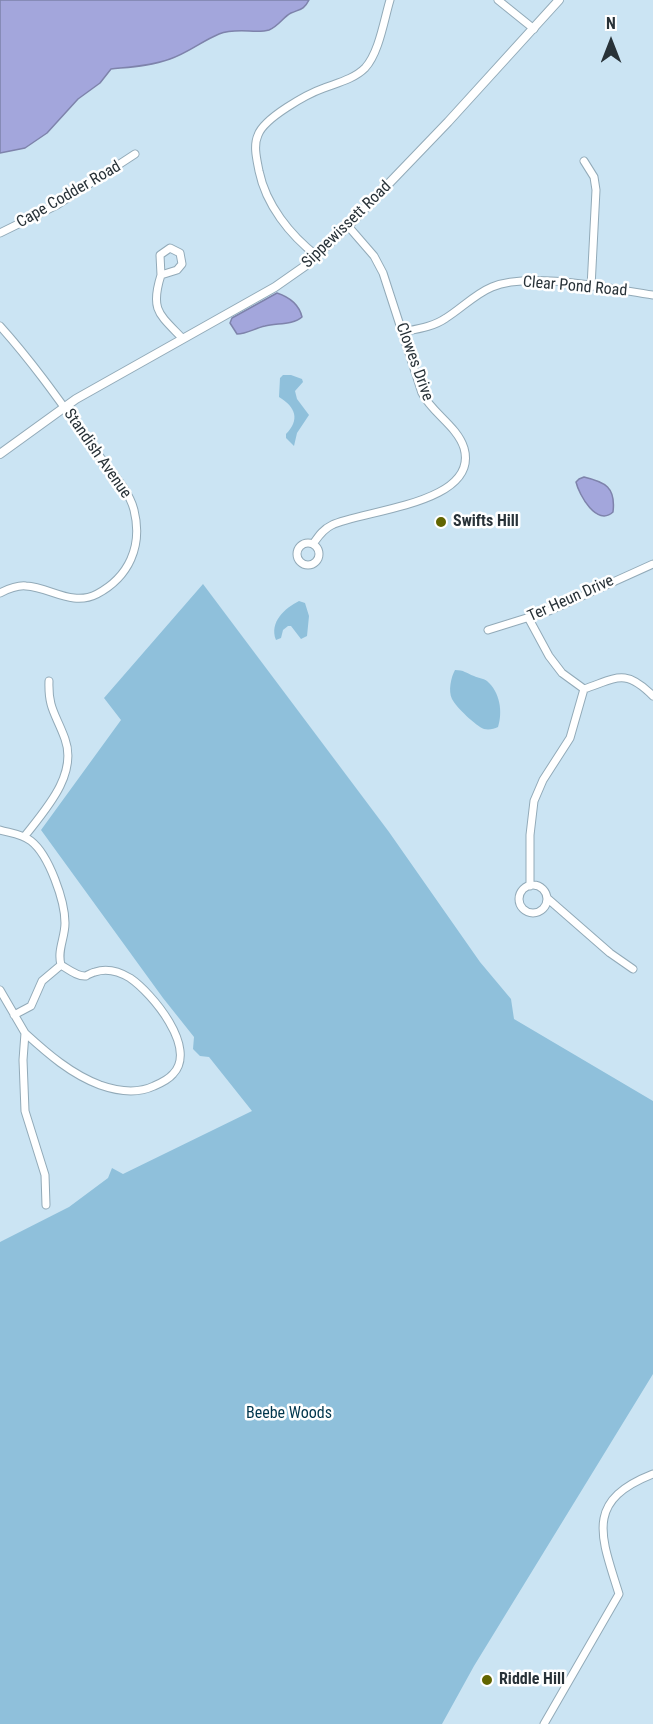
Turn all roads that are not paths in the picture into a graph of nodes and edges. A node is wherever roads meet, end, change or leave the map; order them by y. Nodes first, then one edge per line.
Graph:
1 (390, 0) edge
2 (498, 0) edge
3 (559, 0) edge
4 (534, 29) junction
5 (135, 154) dead end
6 (584, 161) dead end
7 (348, 226) junction
8 (0, 233) edge
9 (317, 256) junction
10 (160, 275) dead end
11 (591, 286) junction
12 (653, 295) edge
13 (0, 326) edge
14 (402, 332) junction
15 (182, 338) junction
16 (64, 406) junction
17 (0, 454) edge
18 (313, 544) dead end
19 (653, 564) edge
20 (0, 593) edge
21 (529, 619) junction
22 (488, 630) dead end
23 (49, 681) dead end
24 (584, 689) junction
25 (653, 696) edge
26 (0, 830) edge
27 (24, 837) junction
28 (530, 886) junction
29 (547, 898) junction
30 (61, 965) junction
31 (633, 969) dead end
32 (0, 990) edge
33 (14, 1015) junction
34 (25, 1033) junction
35 (46, 1204) dead end
36 (653, 1474) edge
37 (544, 1724) edge

1 - 9 street
2 - 4 street
3 - 4 main road, Sippewissett Road
4 - 7 main road, Sippewissett Road
5 - 8 street, Cape Codder Road
6 - 11 street
7 - 9 main road, Sippewissett Road
7 - 14 street, Clowes Drive
9 - 15 main road, Sippewissett Road
10 - 15 street
11 - 12 street, Clear Pond Road
11 - 14 street, Clear Pond Road
13 - 16 street, Standish Avenue
14 - 18 street, Clowes Drive
15 - 16 main road, Sippewissett Road
16 - 17 main road, Sippewissett Road
16 - 20 street, Standish Avenue
19 - 21 street, Ter Heun Drive
21 - 22 street, Ter Heun Drive
21 - 24 street
23 - 27 street
24 - 25 street
24 - 28 street
26 - 27 street
27 - 30 street
28 - 29 street
28 - 29 street
29 - 31 street
30 - 33 street
30 - 34 street
32 - 33 street
33 - 34 street
34 - 35 street
36 - 37 street

